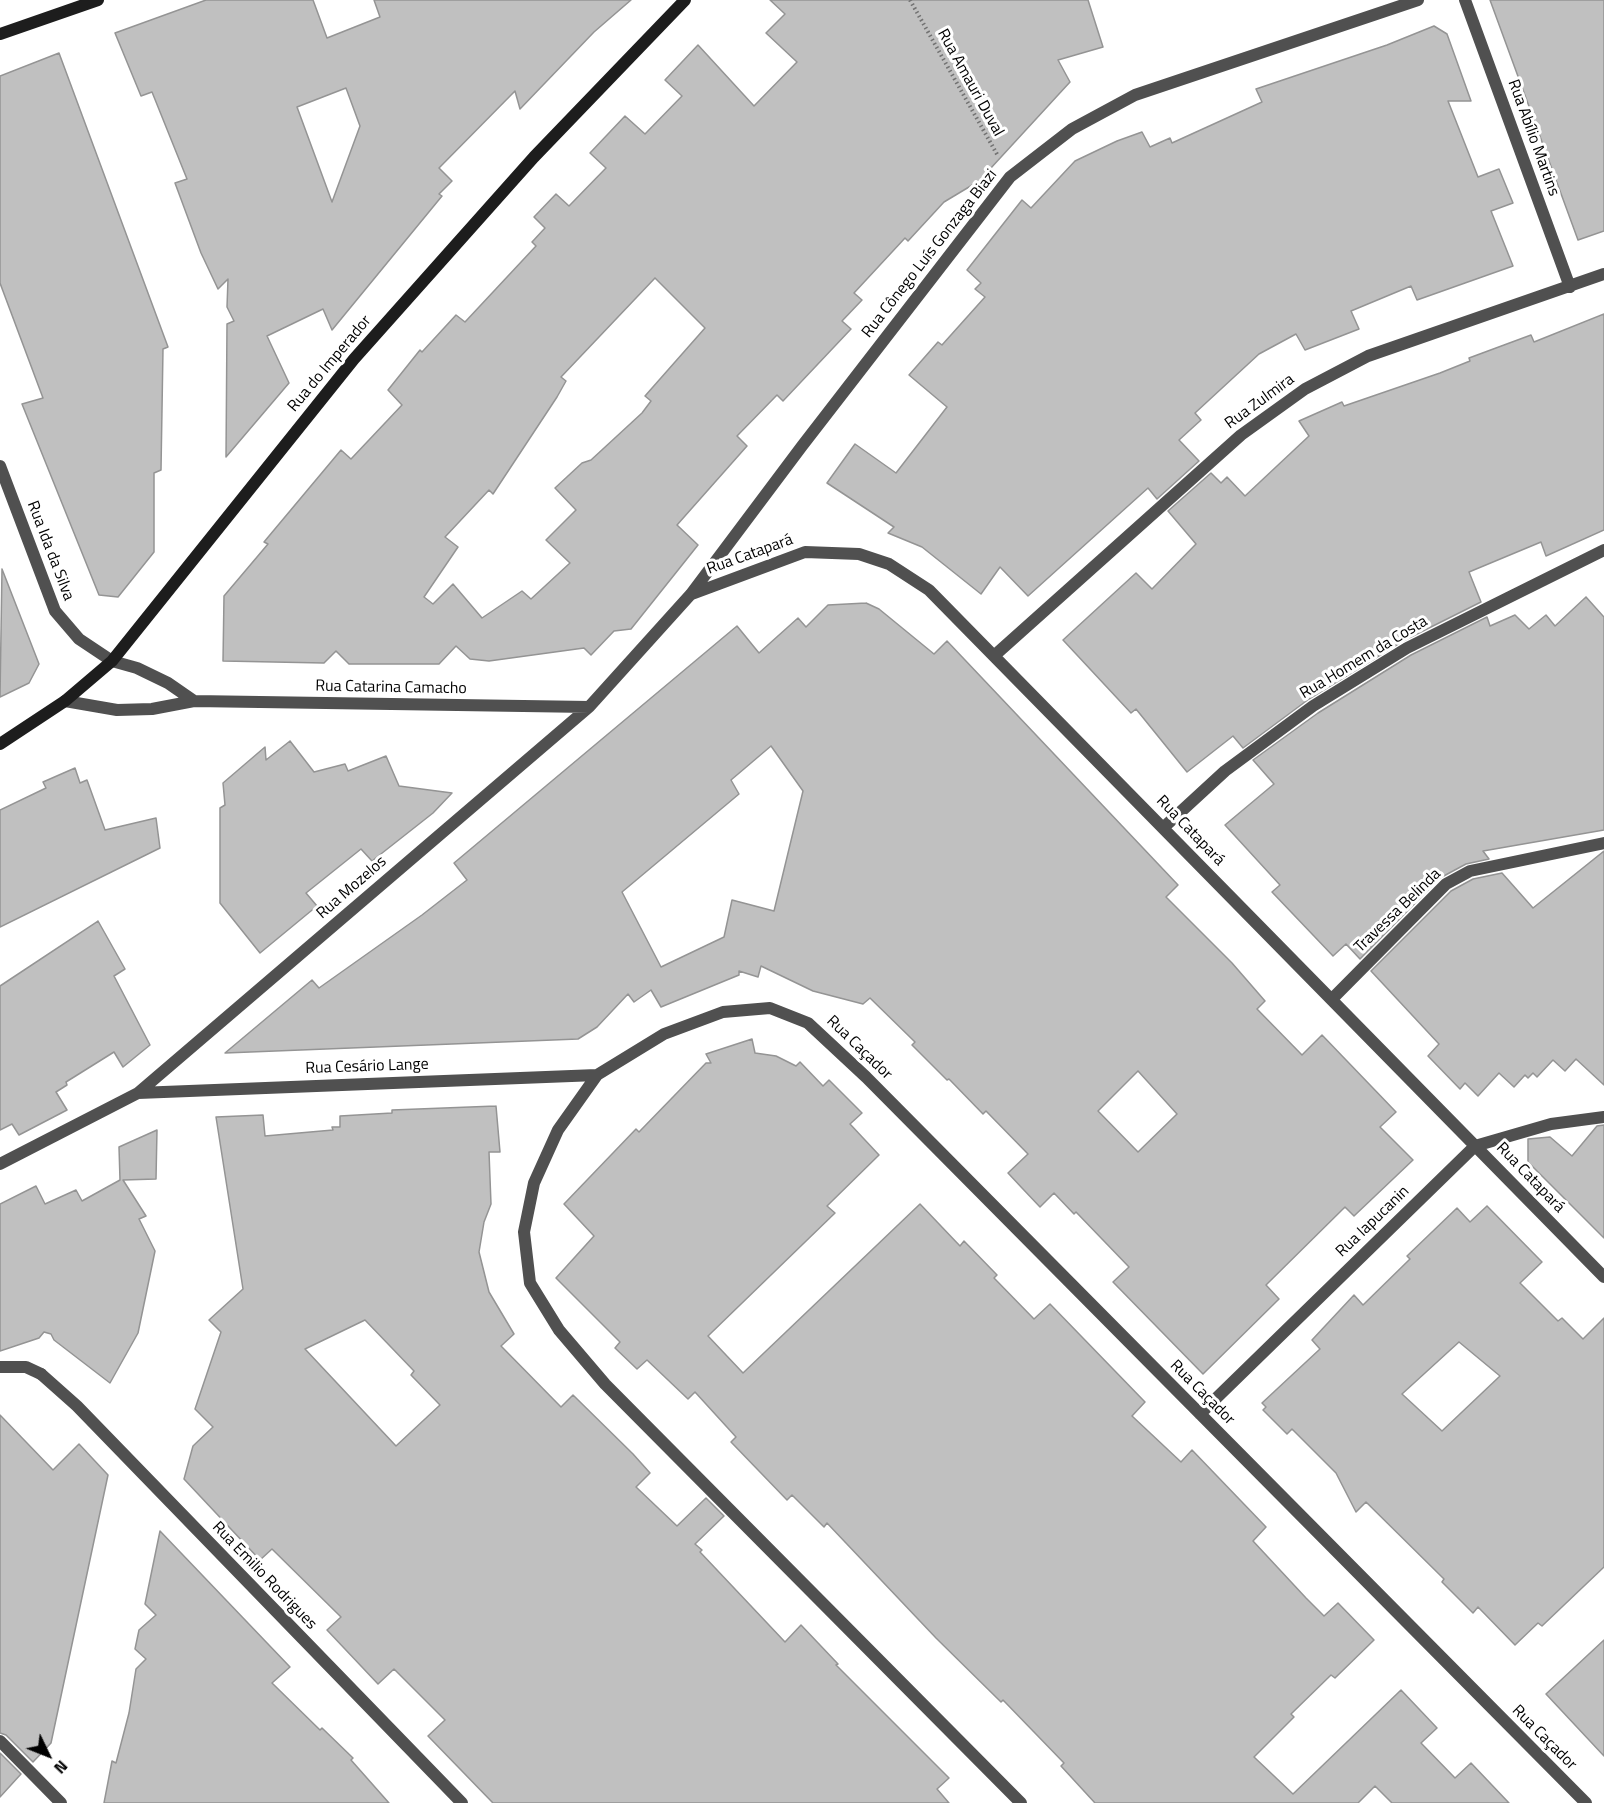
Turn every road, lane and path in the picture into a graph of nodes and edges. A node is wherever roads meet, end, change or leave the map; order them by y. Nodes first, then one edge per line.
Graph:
1 (98, 0) edge
2 (685, 0) edge
3 (910, 0) edge
4 (1418, 0) edge
5 (1465, 0) edge
6 (0, 34) edge
7 (1010, 177) junction
8 (1604, 274) edge
9 (1570, 287) junction
10 (0, 466) edge
11 (1604, 550) edge
12 (691, 594) junction
13 (995, 655) junction
14 (112, 661) junction
15 (65, 701) junction
16 (194, 701) junction
17 (589, 707) junction
18 (0, 744) edge
19 (1163, 828) junction
20 (1604, 843) edge
21 (1332, 999) junction
22 (597, 1075) junction
23 (138, 1093) junction
24 (1604, 1117) edge
25 (1475, 1146) junction
26 (0, 1164) edge
27 (1604, 1277) edge
28 (0, 1367) edge
29 (1200, 1414) junction
30 (0, 1741) edge
31 (61, 1803) edge
32 (462, 1803) edge
33 (1021, 1803) edge
34 (1586, 1803) edge

1 - 6 street
2 - 14 street, Rua do Imperador
3 - 7 path, Rua Amauri Duval
4 - 7 street, Rua Cônego Luís Gonzaga Biazi
5 - 9 street, Rua Abílio Martins
7 - 12 street, Rua Cônego Luís Gonzaga Biazi
8 - 9 street, Rua Zulmira
9 - 13 street, Rua Zulmira
10 - 14 street, Rua Ida da Silva
11 - 19 street, Rua Homem da Costa
12 - 13 street, Rua Catapará
12 - 17 street, Rua Mozelos
13 - 19 street, Rua Catapará
14 - 15 street, Rua do Imperador
14 - 16 street
15 - 16 street, Rua Catarina Camacho
15 - 18 street, Rua do Imperador
16 - 17 street, Rua Catarina Camacho
17 - 23 street, Rua Mozelos
19 - 21 street, Rua Catapará
20 - 21 street, Travessa Belinda
21 - 25 street, Rua Catapará
22 - 23 street, Rua Cesário Lange
22 - 29 street, Rua Caçador
22 - 33 street, Rua Caçador
23 - 26 street, Rua Mozelos
24 - 25 street, Rua Iapucanin
25 - 27 street, Rua Catapará
25 - 29 street, Rua Iapucanin
28 - 32 street, Rua Emilio Rodrigues
29 - 34 street, Rua Caçador
30 - 31 street

